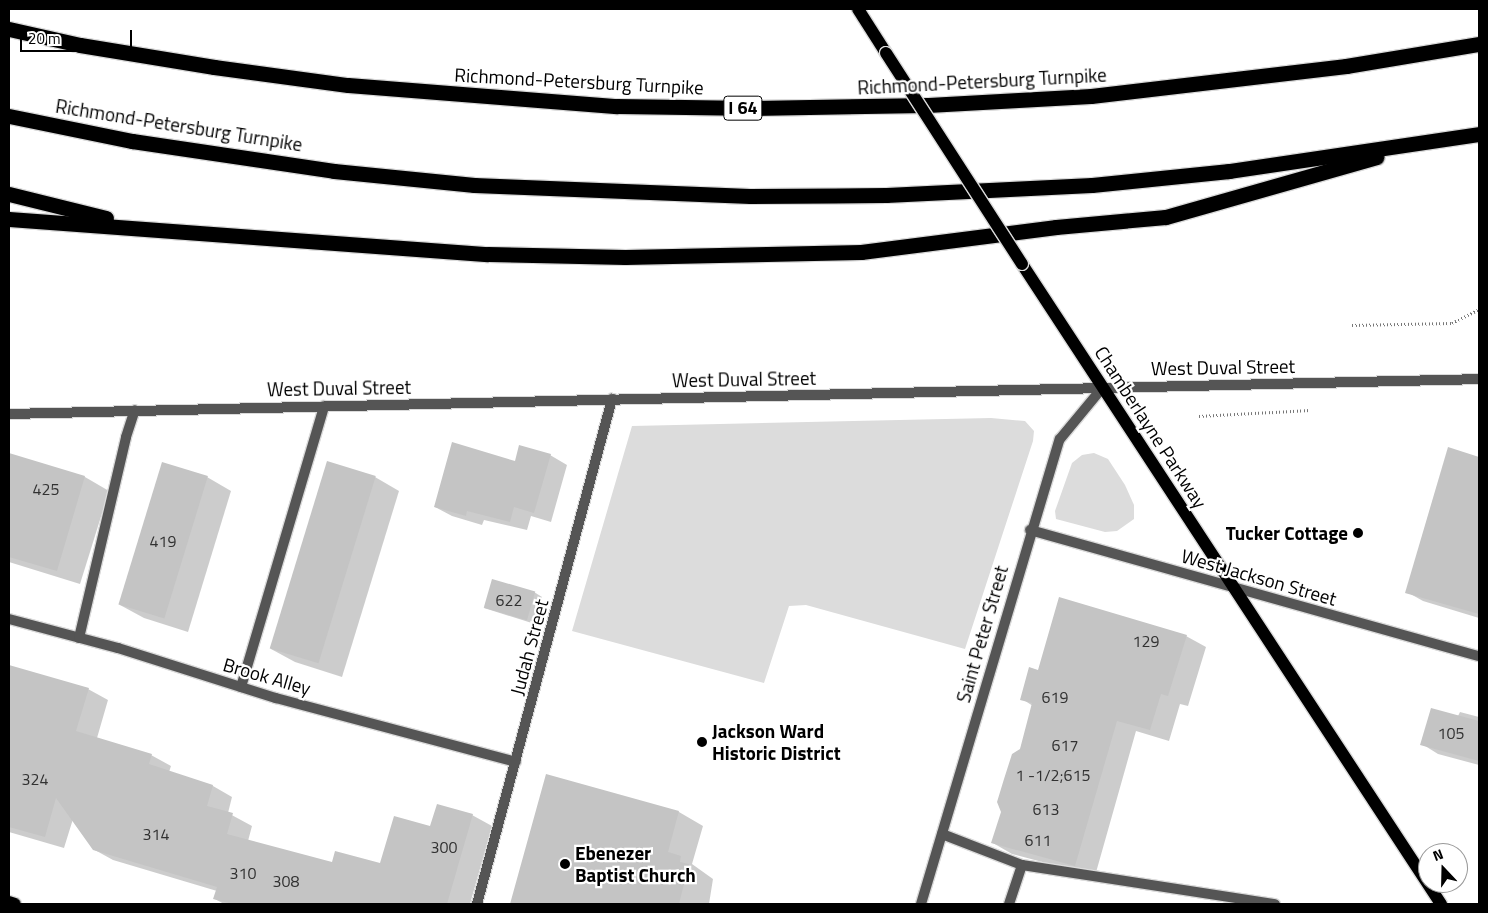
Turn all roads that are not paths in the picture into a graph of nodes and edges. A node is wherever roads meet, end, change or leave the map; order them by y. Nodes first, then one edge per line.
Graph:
1 (861, 14) edge
2 (9, 29) edge
3 (1479, 44) edge
4 (9, 116) edge
5 (1479, 134) edge
6 (1437, 141) junction
7 (9, 194) edge
8 (9, 219) edge
9 (147, 228) junction
10 (1479, 379) edge
11 (1103, 387) junction
12 (612, 399) junction
13 (324, 406) junction
14 (136, 410) junction
15 (9, 414) edge
16 (1030, 530) junction
17 (1235, 589) junction
18 (9, 619) edge
19 (79, 638) junction
20 (1479, 656) edge
21 (241, 687) junction
22 (516, 762) junction
23 (942, 834) junction
24 (1022, 864) junction
25 (9, 902) edge
26 (15, 904) edge
27 (476, 904) edge
28 (921, 904) edge
29 (1009, 904) edge
30 (1275, 904) edge
31 (1442, 904) edge

1 - 11 main road, Chamberlayne Parkway, bridge
2 - 3 highway, Richmond-Petersburg Turnpike / I 64
4 - 6 highway, Richmond-Petersburg Turnpike
5 - 6 highway, Richmond-Petersburg Turnpike
6 - 9 highway
7 - 9 highway
8 - 9 highway
10 - 11 street, West Duval Street
11 - 12 street, West Duval Street
11 - 16 street, Saint Peter Street
11 - 17 main road, Chamberlayne Parkway
12 - 13 street, West Duval Street
12 - 22 street, Judah Street
13 - 14 street, West Duval Street
13 - 21 street
14 - 15 street, West Duval Street
14 - 19 street
16 - 17 street, West Jackson Street
16 - 23 street, Saint Peter Street
17 - 20 street, West Jackson Street
17 - 31 main road, Chamberlayne Parkway
18 - 19 street, Brook Alley
19 - 21 street, Brook Alley
21 - 22 street, Brook Alley
22 - 27 street, Judah Street
23 - 24 street
23 - 28 street, Saint Peter Street
24 - 29 street
24 - 30 street
25 - 26 main road

